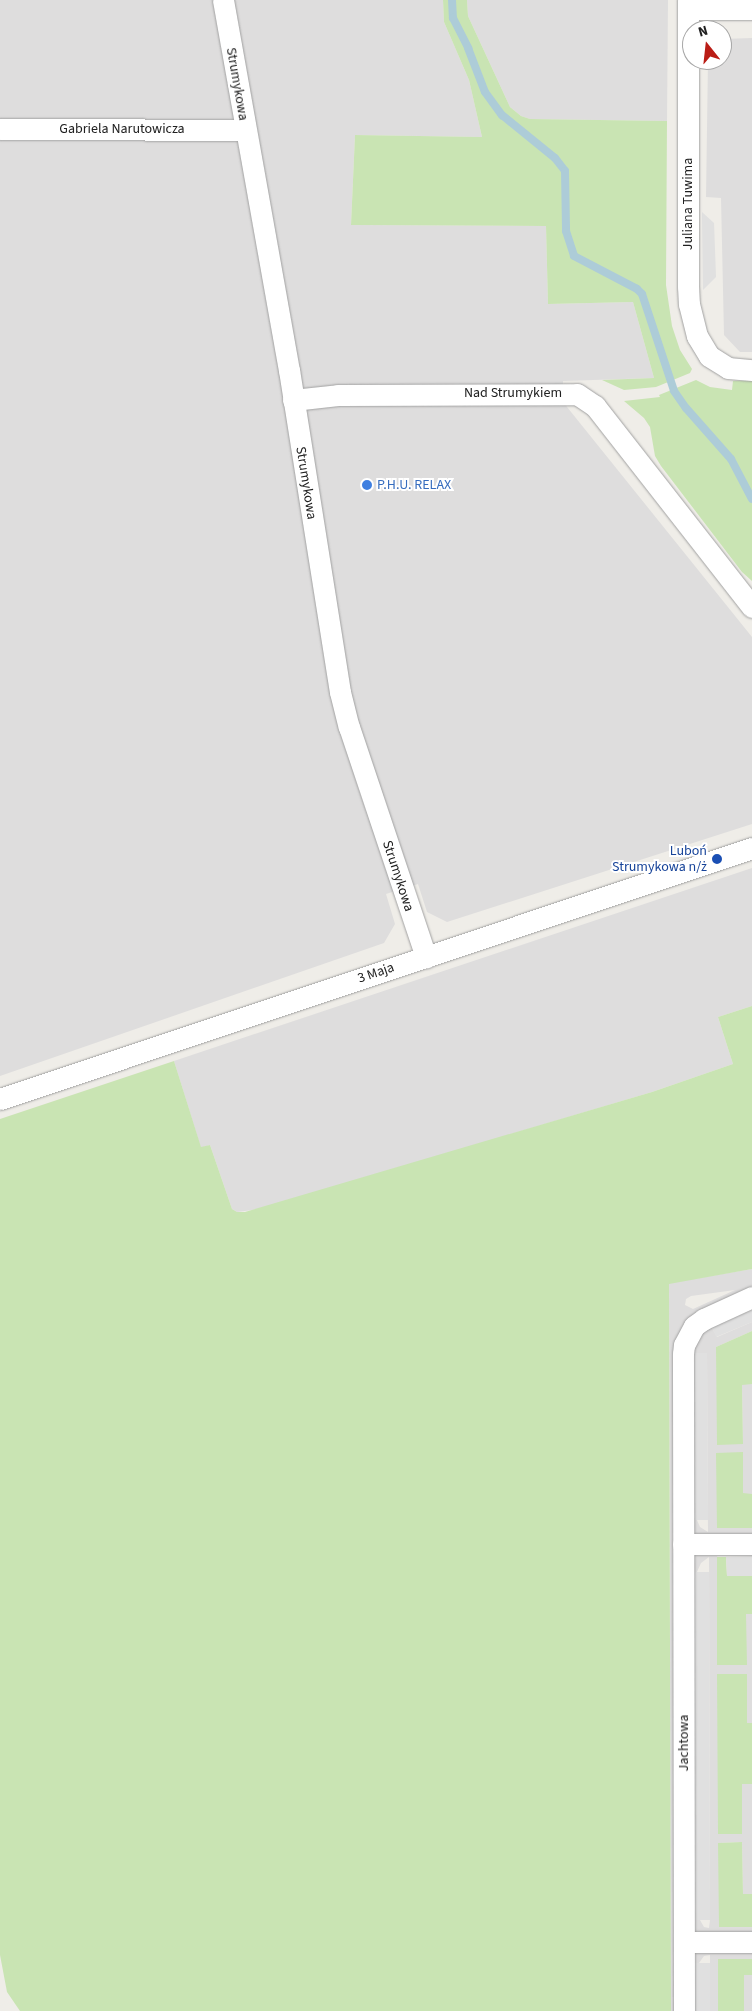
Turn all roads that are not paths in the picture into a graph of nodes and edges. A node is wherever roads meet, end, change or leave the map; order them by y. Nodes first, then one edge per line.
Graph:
1 (223, 0) edge
2 (688, 5) edge
3 (752, 9) edge
4 (0, 129) edge
5 (245, 130) junction
6 (752, 370) edge
7 (293, 400) junction
8 (752, 607) edge
9 (752, 848) edge
10 (426, 956) junction
11 (0, 1099) edge
12 (752, 1297) edge
13 (683, 1544) junction
14 (752, 1544) edge
15 (684, 1942) junction
16 (752, 1942) edge
17 (684, 2011) edge

1 - 5 street, Strumykowa
2 - 3 street
2 - 6 street, Juliana Tuwima
4 - 5 street, Gabriela Narutowicza
5 - 7 street, Strumykowa
7 - 8 street, Nad Strumykiem
7 - 10 street, Strumykowa
9 - 10 street, 3 Maja
10 - 11 street, 3 Maja
12 - 13 street, Jachtowa
13 - 14 street
13 - 15 street, Jachtowa
15 - 16 street
15 - 17 street, Jachtowa

